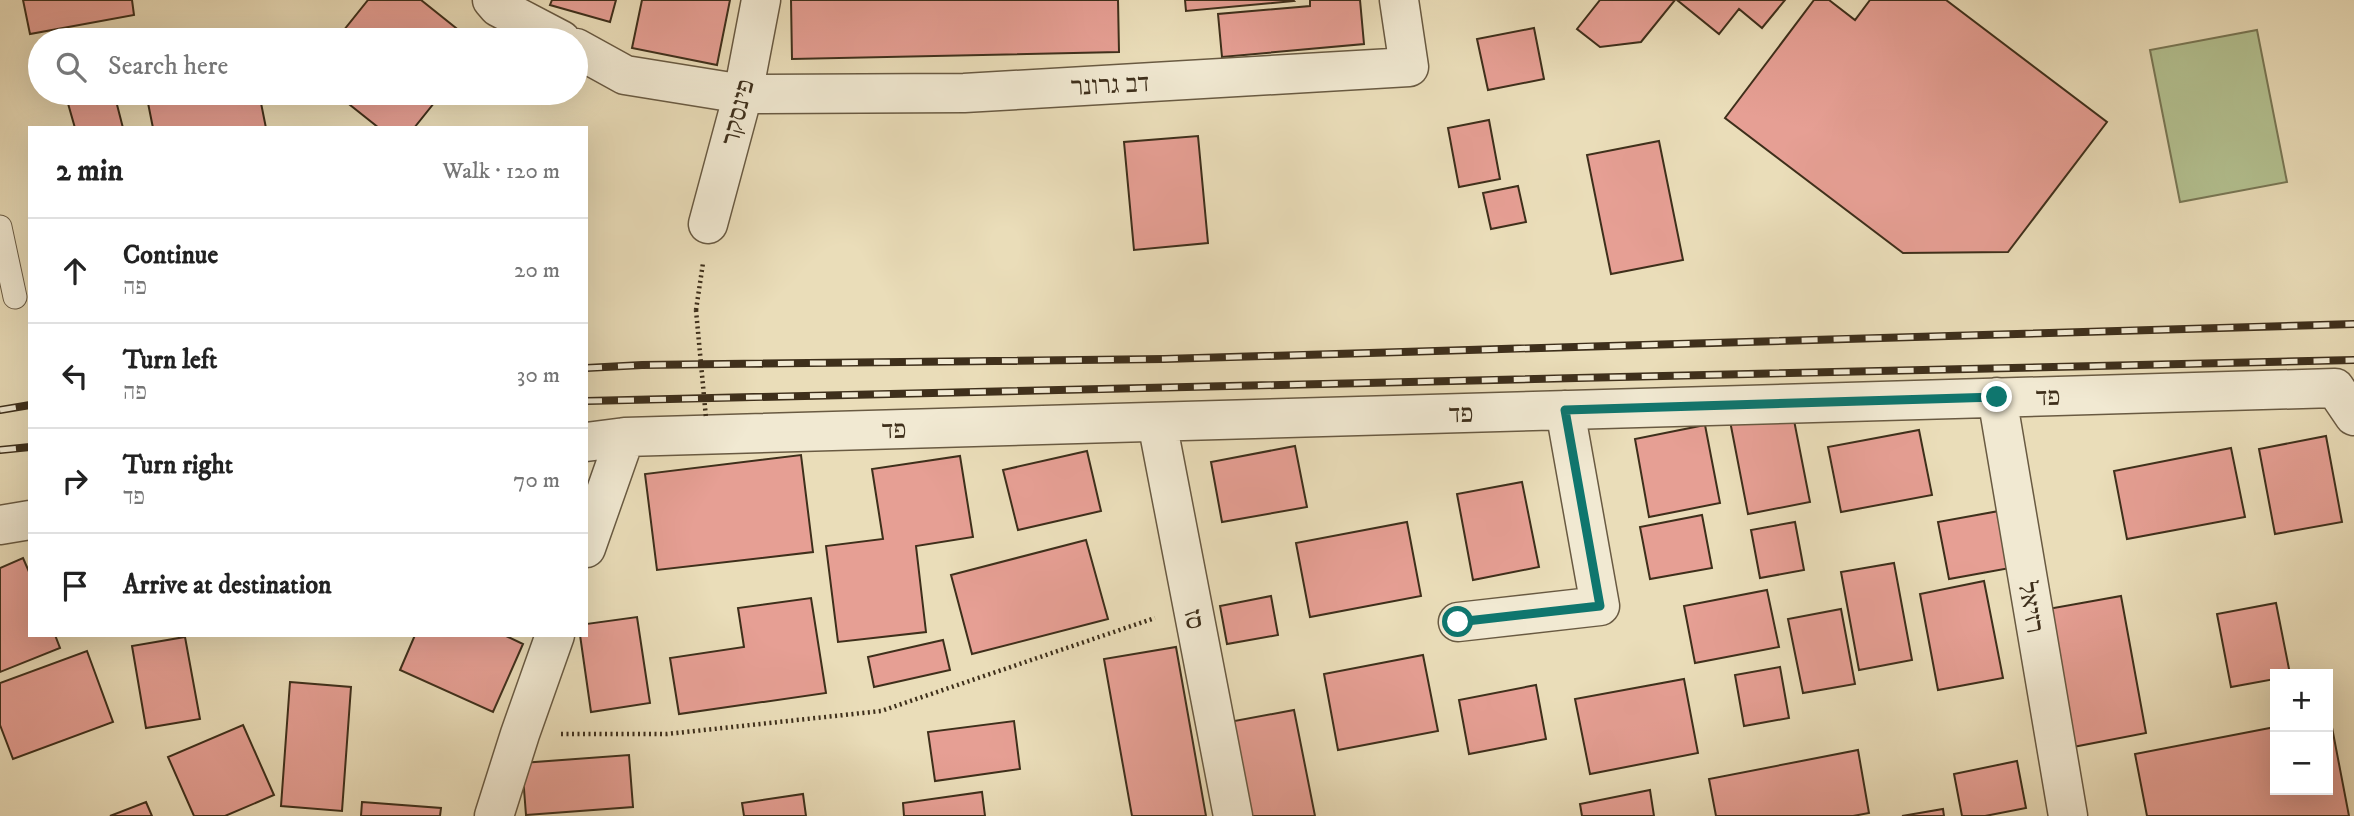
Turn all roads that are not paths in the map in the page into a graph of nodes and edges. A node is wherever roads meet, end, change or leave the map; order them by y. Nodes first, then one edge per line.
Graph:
1 (492, 0) edge
2 (761, 0) edge
3 (1399, 0) edge
4 (538, 28) edge
5 (588, 55) edge
6 (743, 94) junction
7 (708, 224) road end
8 (0, 227) edge
9 (15, 297) dead end
10 (1997, 397) junction
11 (2345, 402) edge
12 (1565, 410) junction
13 (1157, 422) junction
14 (625, 437) junction
15 (588, 442) edge
16 (28, 520) edge
17 (0, 525) edge
18 (588, 542) edge
19 (1458, 622) dead end
20 (554, 637) edge
21 (495, 816) edge
22 (1233, 816) edge
23 (2068, 816) edge

1 - 4 street
2 - 6 street, פינסקר
3 - 6 street, דב גרונר
5 - 6 street
6 - 7 street, פינסקר
8 - 9 lane
10 - 11 street, פד
10 - 12 street, פד
10 - 23 street, רזיאל
12 - 13 street, פד
12 - 19 street
13 - 14 street, פד
13 - 22 street, סז
14 - 15 street, פד
14 - 18 street
16 - 17 street
20 - 21 street

